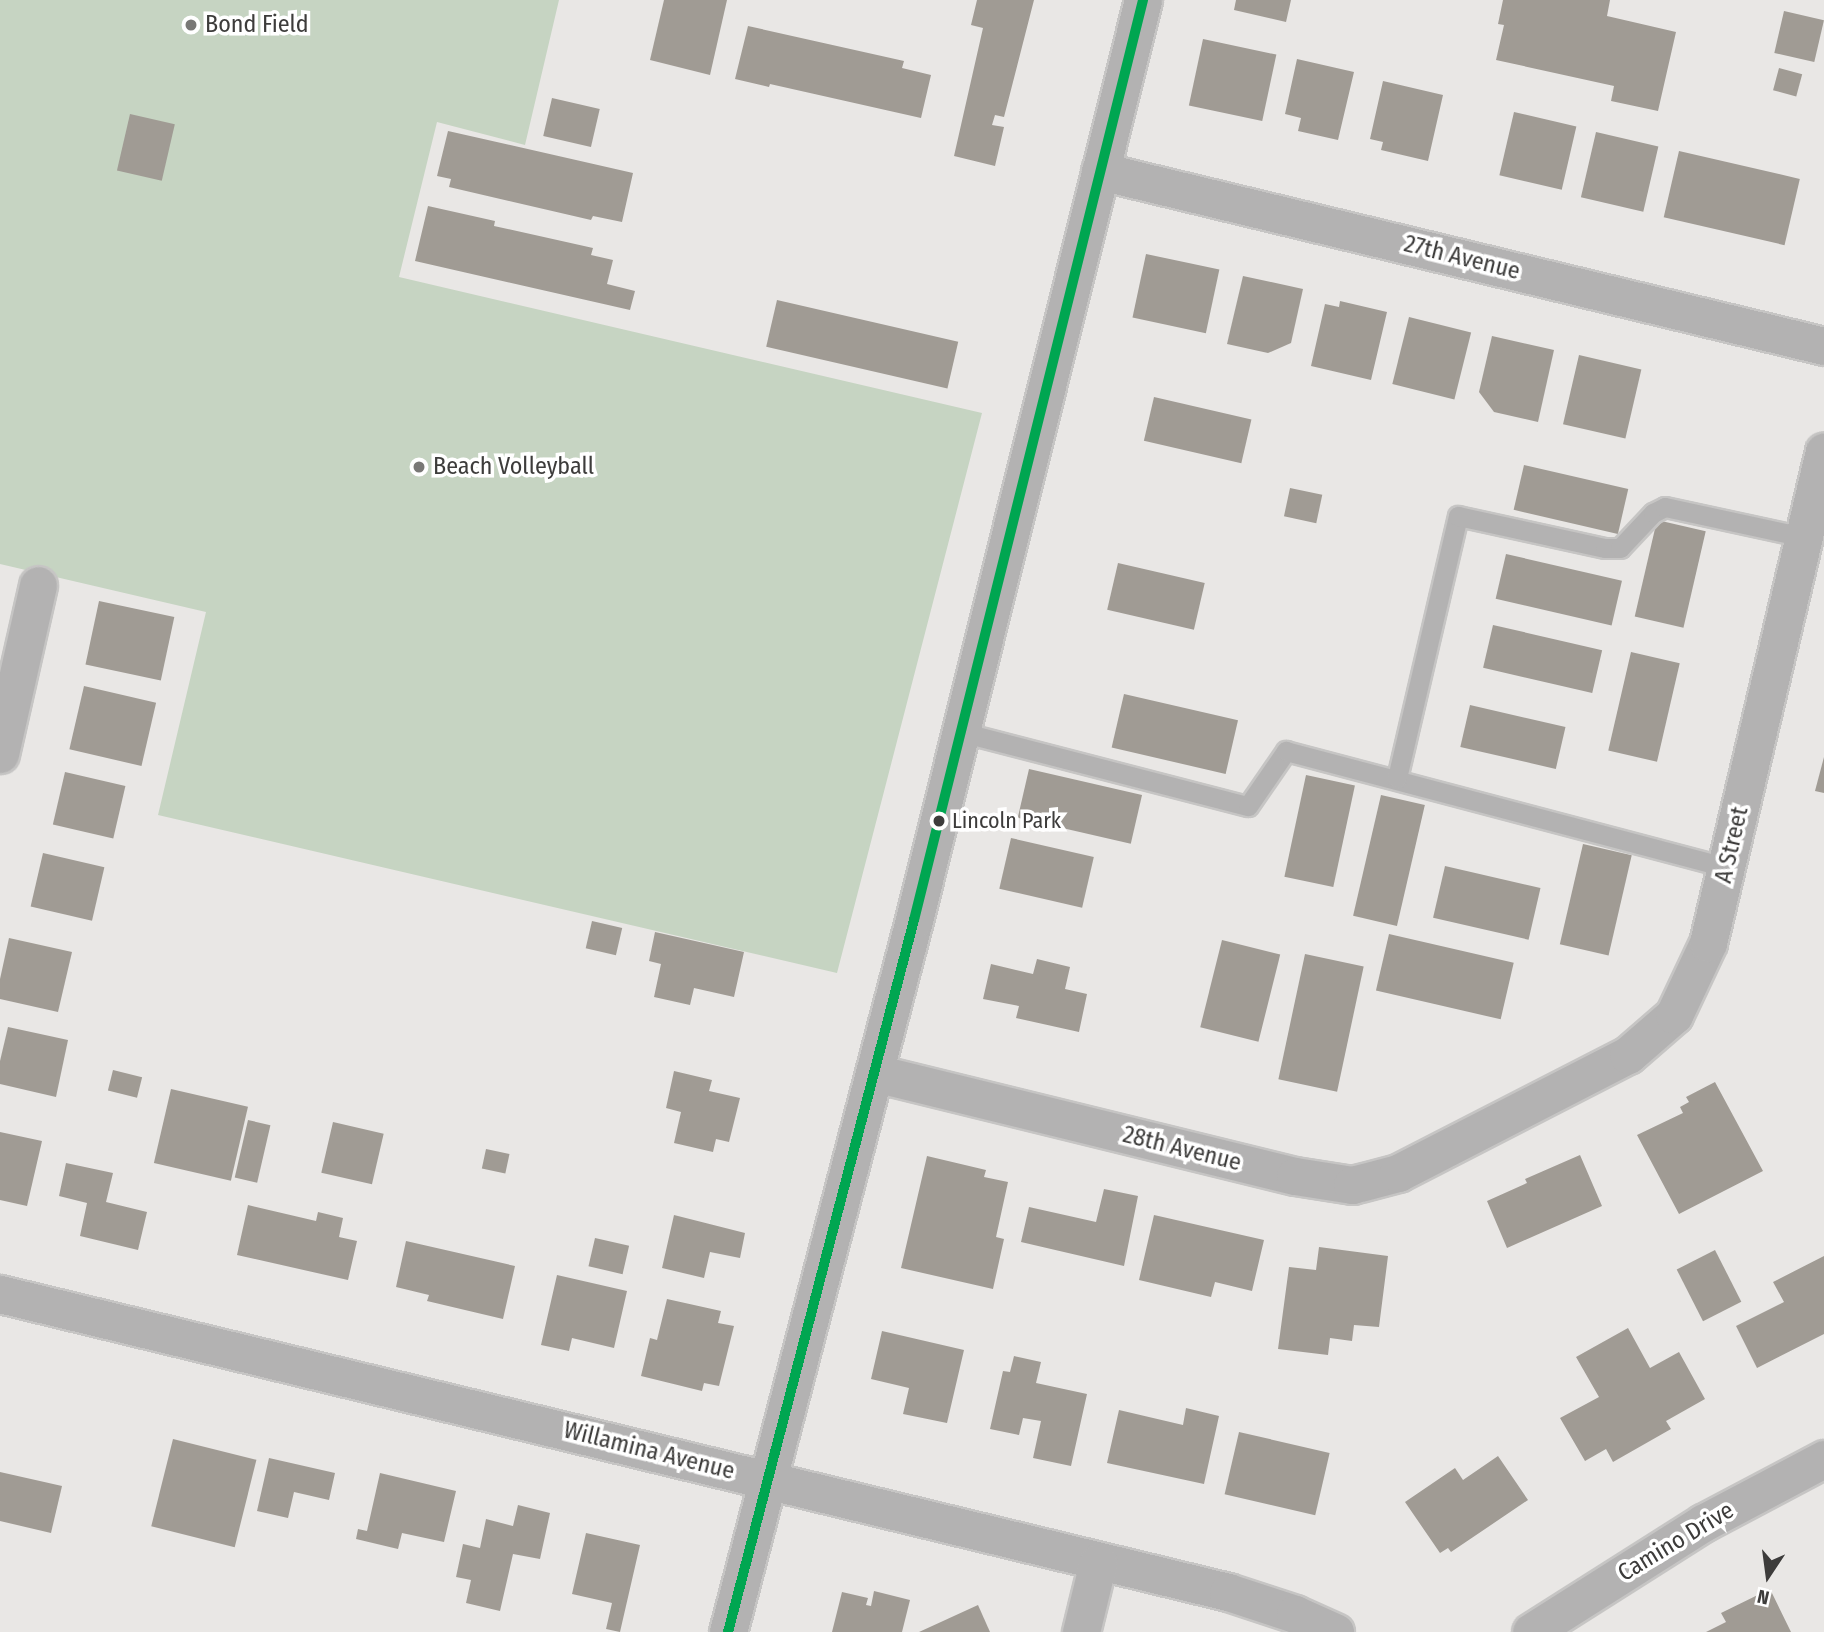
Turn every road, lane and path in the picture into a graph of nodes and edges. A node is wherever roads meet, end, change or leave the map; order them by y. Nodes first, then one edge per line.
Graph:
1 (1143, 0) edge
2 (1100, 171) junction
3 (1824, 346) edge
4 (1824, 451) edge
5 (1818, 501) edge
6 (1804, 537) junction
7 (38, 585) dead end
8 (961, 732) junction
9 (2, 735) edge
10 (1398, 778) junction
11 (1727, 867) junction
12 (875, 1073) junction
13 (1482, 1130) joint
14 (0, 1294) edge
15 (1824, 1459) edge
16 (768, 1481) junction
17 (1098, 1562) junction
18 (728, 1632) edge
19 (1081, 1632) edge
20 (1335, 1632) edge
21 (1531, 1632) edge

1 - 2 street
2 - 3 street, 27th Avenue
2 - 8 street
4 - 5 street, A Street
5 - 6 street, A Street
6 - 10 lane
6 - 11 street, A Street
7 - 9 street
8 - 10 lane
8 - 12 street
10 - 11 lane
11 - 13 street, A Street
12 - 13 street, 28th Avenue
12 - 16 street
14 - 16 street, Willamina Avenue
15 - 21 street, Camino Drive
16 - 17 street, Willamina Avenue
16 - 18 street
17 - 19 street
17 - 20 street, Willamina Avenue

